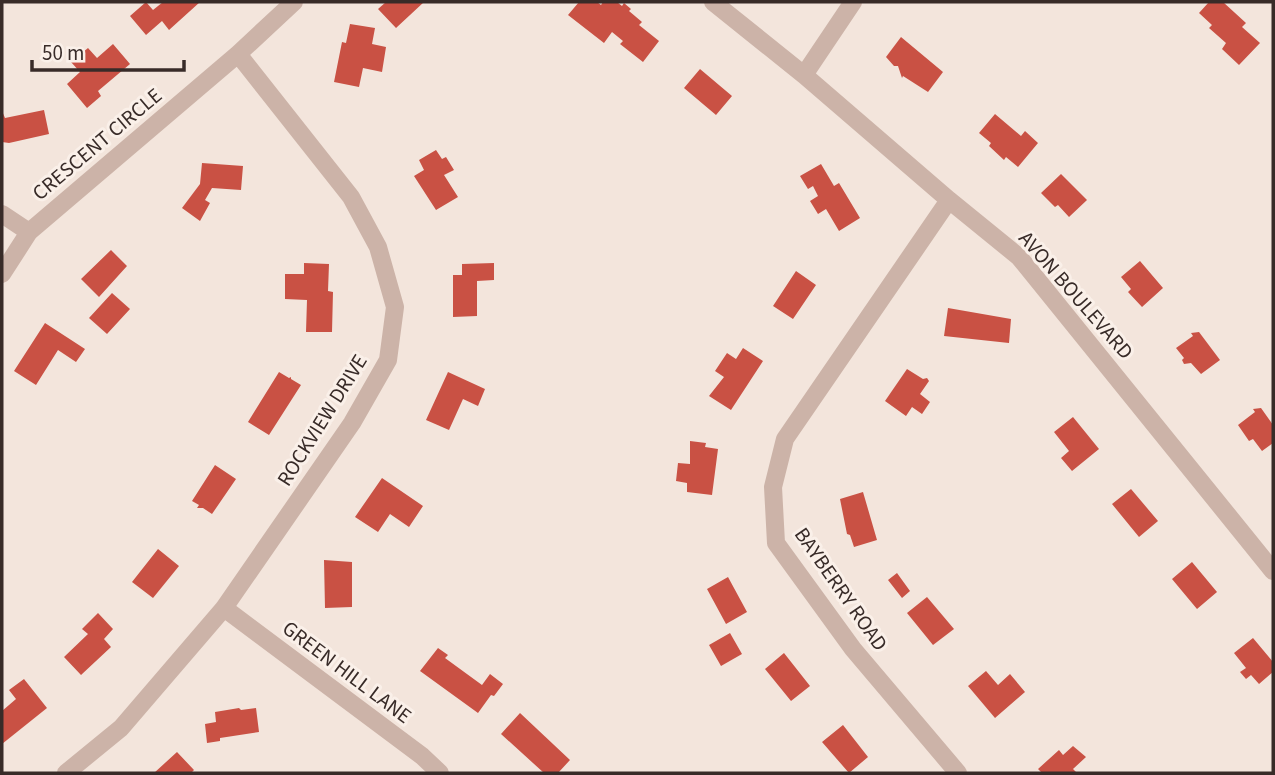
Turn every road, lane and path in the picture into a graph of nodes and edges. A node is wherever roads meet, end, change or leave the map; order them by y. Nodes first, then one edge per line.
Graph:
1 (294, 2) edge
2 (713, 2) edge
3 (853, 2) edge
4 (238, 54) junction
5 (804, 75) junction
6 (950, 200) junction
7 (2, 214) edge
8 (29, 232) junction
9 (2, 274) edge
10 (1273, 571) edge
11 (224, 608) junction
12 (66, 773) edge
13 (440, 773) edge
14 (958, 773) edge

1 - 4 street, CRESCENT CIRCLE
2 - 5 street, AVON BOULEVARD
3 - 5 street
4 - 8 street, CRESCENT CIRCLE
4 - 11 street, ROCKVIEW DRIVE
5 - 6 street, AVON BOULEVARD
6 - 10 street, AVON BOULEVARD
6 - 14 street, BAYBERRY ROAD
7 - 8 street
8 - 9 street, CRESCENT CIRCLE
11 - 12 street, ROCKVIEW DRIVE
11 - 13 street, GREEN HILL LANE

